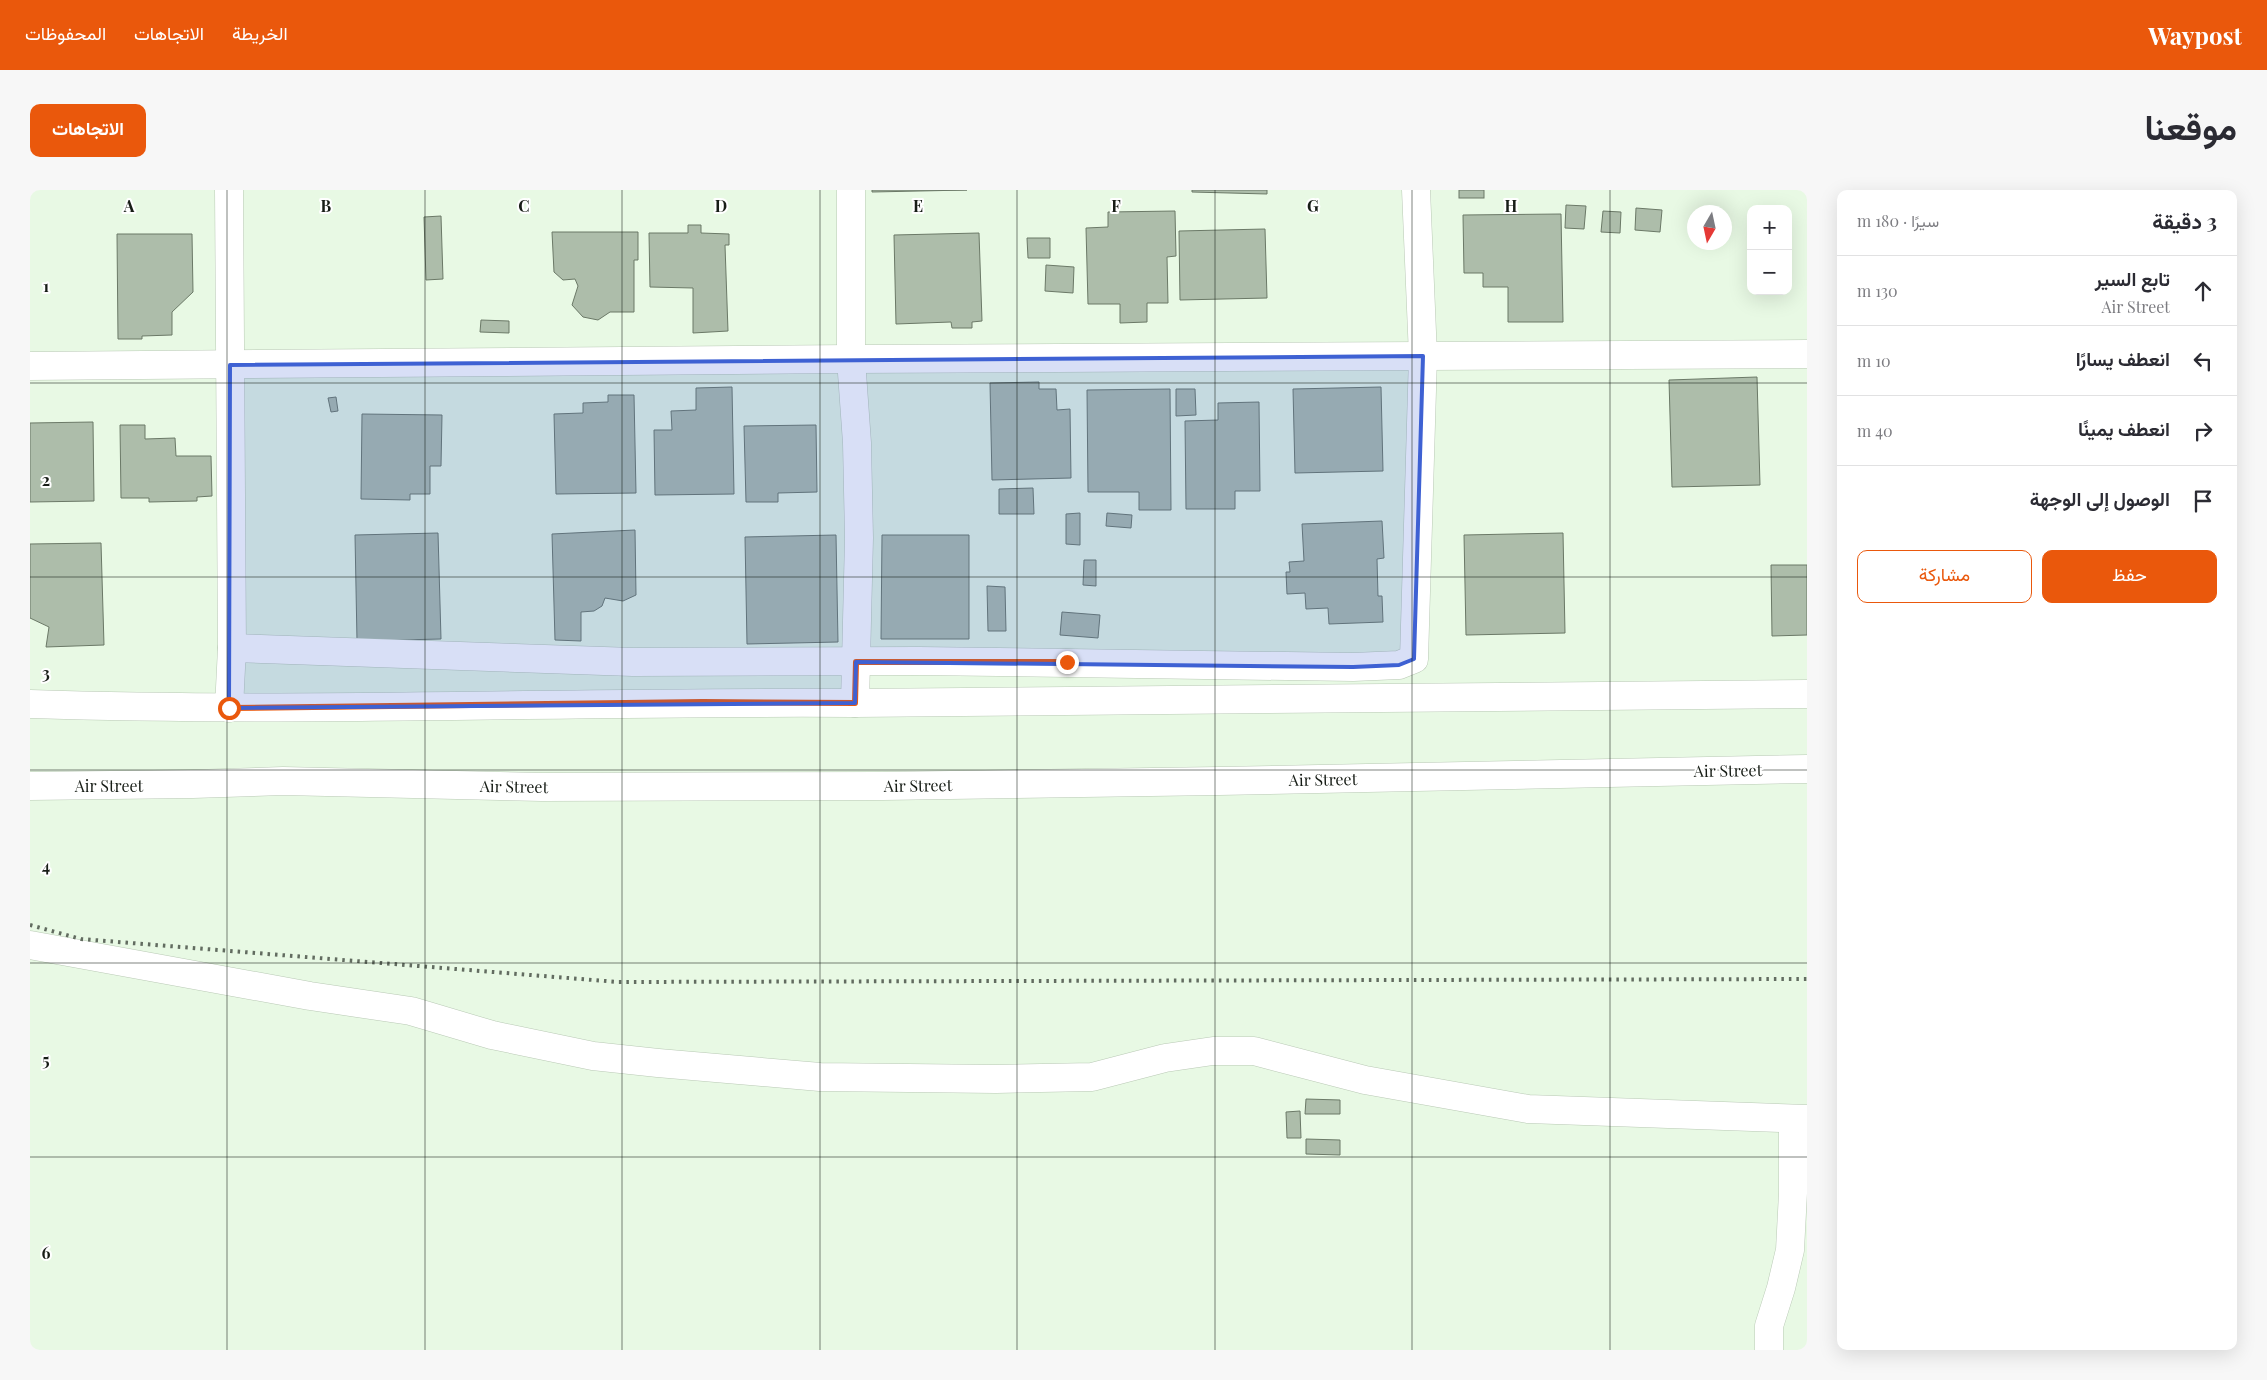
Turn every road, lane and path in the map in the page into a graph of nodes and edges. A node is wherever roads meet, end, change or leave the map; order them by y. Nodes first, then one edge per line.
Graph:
1 (229, 190) edge
2 (851, 190) edge
3 (1416, 190) edge
4 (1807, 354) edge
5 (1423, 356) junction
6 (851, 358) junction
7 (230, 365) junction
8 (30, 366) edge
9 (232, 648) junction
10 (856, 662) junction
11 (1807, 694) edge
12 (855, 703) junction
13 (30, 704) edge
14 (229, 708) junction
15 (1807, 769) edge
16 (30, 786) edge
17 (30, 945) edge
18 (1800, 1120) edge
19 (1769, 1350) edge

1 - 7 street
2 - 6 street
3 - 5 street
4 - 5 street
5 - 6 street
5 - 10 street
6 - 7 street
6 - 10 street
7 - 8 street
7 - 9 street
9 - 10 street
9 - 14 street
10 - 12 street
11 - 12 street
12 - 14 street
13 - 14 street
15 - 16 street, Air Street
17 - 18 street
18 - 19 street

